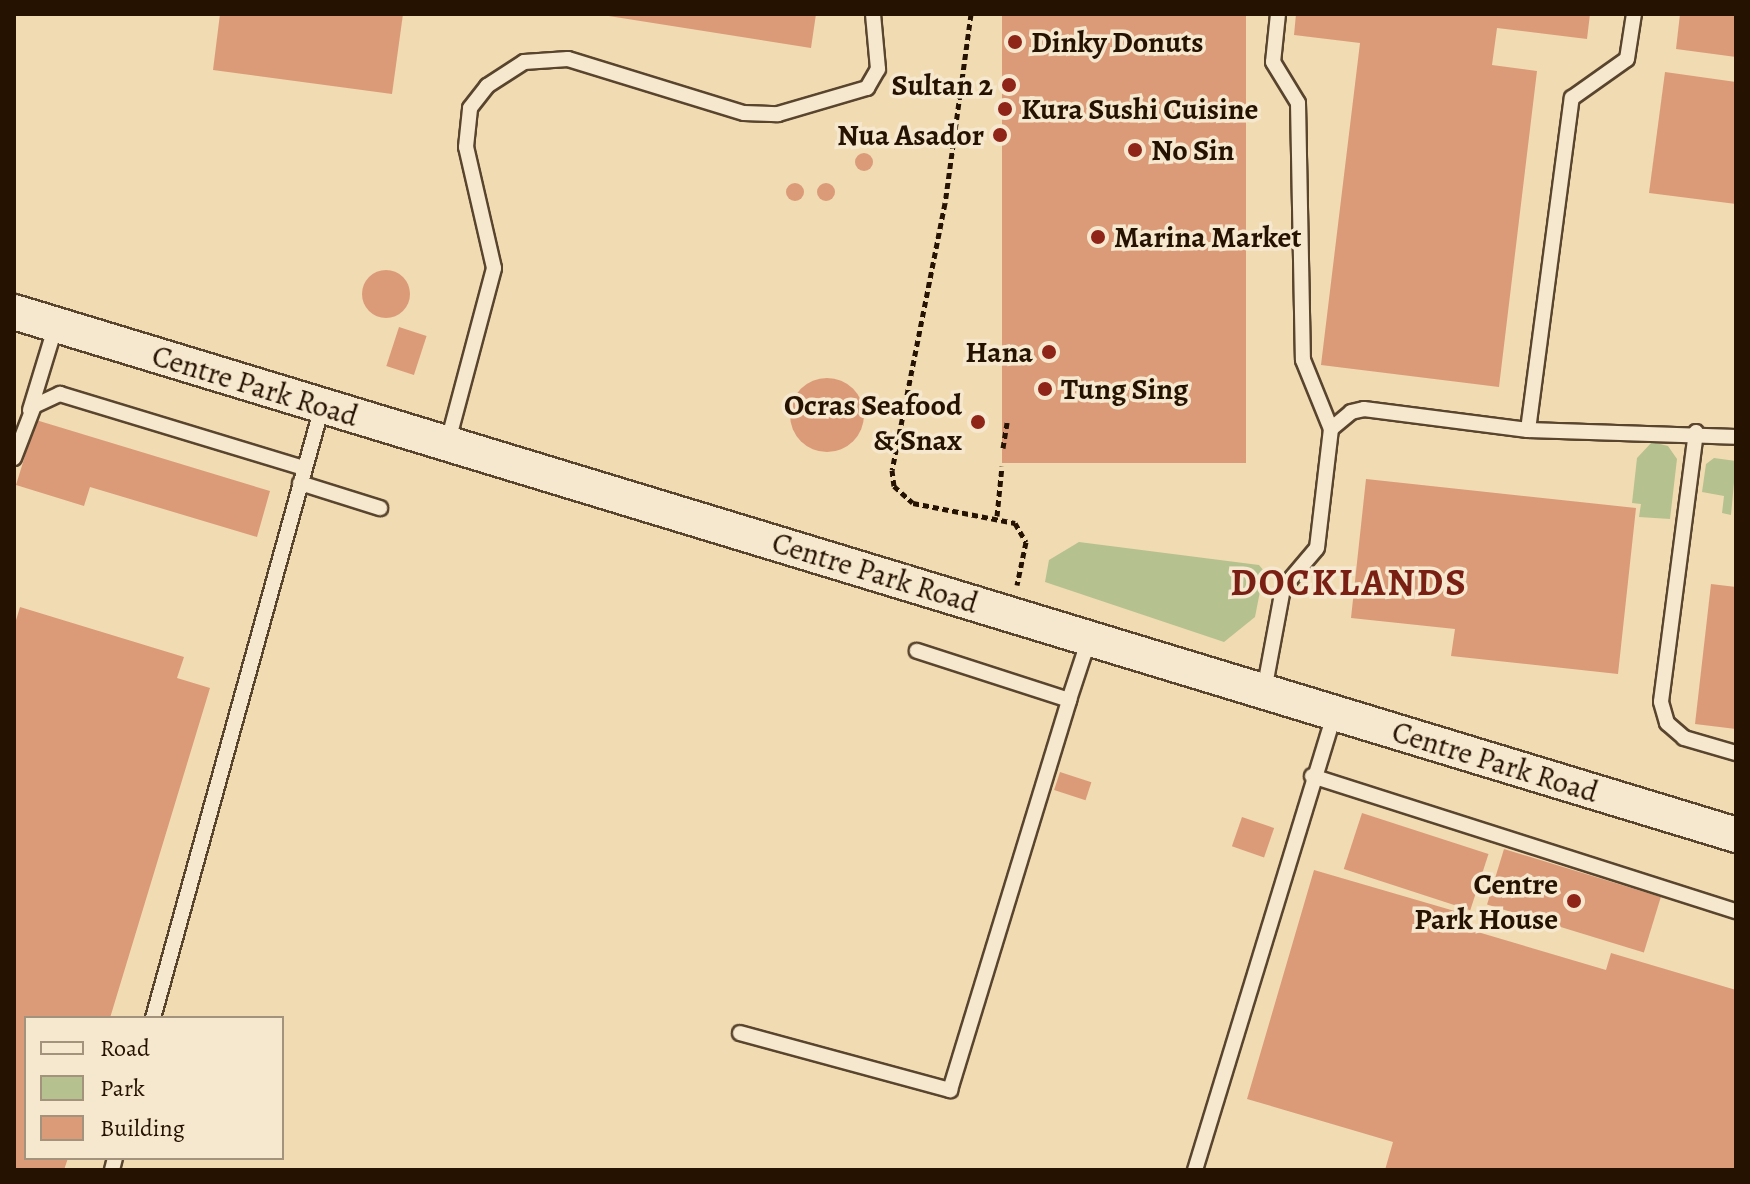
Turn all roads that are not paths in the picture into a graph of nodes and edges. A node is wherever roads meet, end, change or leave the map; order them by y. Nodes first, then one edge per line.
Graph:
1 (873, 14) edge
2 (1278, 14) edge
3 (1634, 14) edge
4 (14, 312) edge
5 (56, 325) junction
6 (322, 407) junction
7 (28, 414) junction
8 (1331, 429) junction
9 (1528, 430) junction
10 (1696, 432) junction
11 (1736, 437) edge
12 (447, 445) junction
13 (14, 458) edge
14 (302, 476) junction
15 (380, 508) dead end
16 (1089, 639) junction
17 (917, 651) dead end
18 (1264, 691) junction
19 (1069, 700) junction
20 (1334, 713) junction
21 (1736, 753) edge
22 (1312, 776) junction
23 (1736, 835) edge
24 (1736, 911) edge
25 (154, 1016) edge
26 (740, 1033) dead end
27 (1195, 1170) edge

1 - 12 lane
2 - 8 lane
3 - 9 lane
4 - 5 street, Centre Park Road
5 - 6 street, Centre Park Road
5 - 7 lane
6 - 12 street, Centre Park Road
6 - 14 lane
7 - 13 lane
7 - 14 lane
8 - 9 lane
8 - 18 lane
9 - 10 lane
10 - 11 lane
10 - 21 lane
12 - 16 street, Centre Park Road
14 - 15 lane
14 - 25 lane
16 - 18 street, Centre Park Road
16 - 19 lane
17 - 19 lane
18 - 20 street, Centre Park Road
19 - 26 lane
20 - 22 lane
20 - 23 street, Centre Park Road
22 - 24 lane
22 - 27 lane

